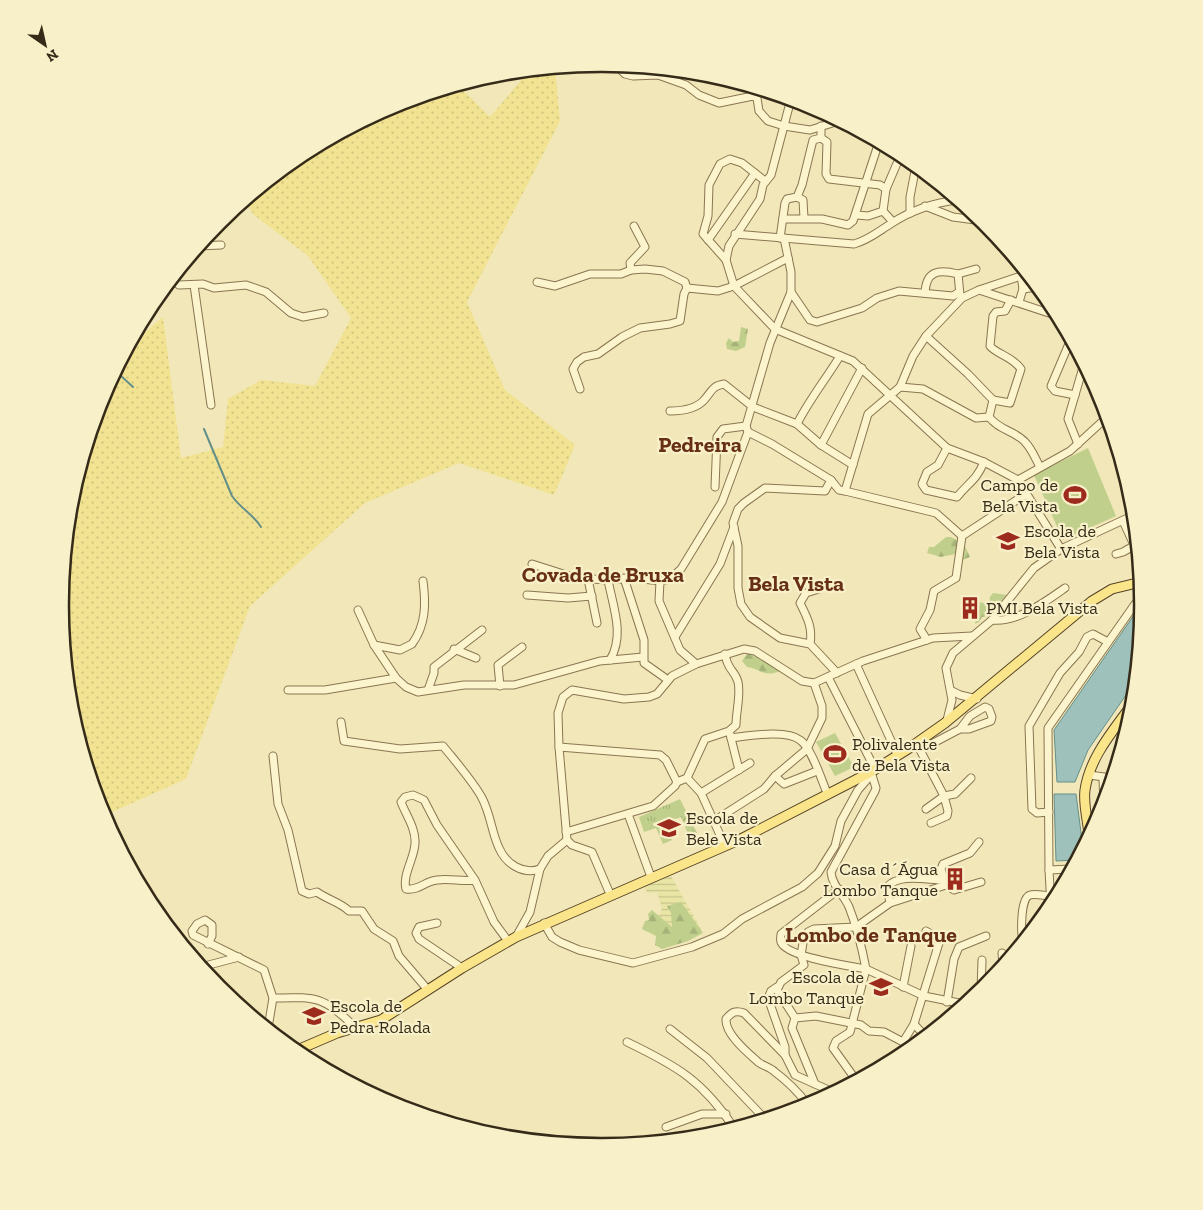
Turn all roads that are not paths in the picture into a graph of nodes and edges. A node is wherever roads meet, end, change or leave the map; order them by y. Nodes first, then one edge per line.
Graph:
1 (624, 73) edge
2 (655, 75) edge
3 (660, 76) edge
4 (789, 107) edge
5 (829, 124) edge
6 (784, 126) junction
7 (821, 126) junction
8 (821, 138) junction
9 (877, 149) edge
10 (897, 162) edge
11 (755, 173) junction
12 (914, 174) edge
13 (765, 181) junction
14 (866, 183) junction
15 (886, 189) junction
16 (797, 197) junction
17 (950, 201) edge
18 (925, 206) junction
19 (883, 212) junction
20 (910, 213) junction
21 (856, 216) junction
22 (804, 218) junction
23 (783, 219) junction
24 (969, 220) edge
25 (893, 222) junction
26 (634, 226) dead end
27 (735, 234) junction
28 (782, 238) junction
29 (708, 240) junction
30 (221, 245) dead end
31 (209, 246) edge
32 (788, 258) junction
33 (726, 260) junction
34 (976, 269) dead end
35 (631, 270) junction
36 (958, 274) junction
37 (1020, 276) edge
38 (1023, 280) edge
39 (537, 282) dead end
40 (177, 284) edge
41 (194, 286) junction
42 (734, 286) junction
43 (687, 288) junction
44 (1029, 288) edge
45 (1022, 289) junction
46 (979, 290) junction
47 (791, 292) junction
48 (925, 293) junction
49 (961, 295) junction
50 (1011, 300) junction
51 (1019, 302) junction
52 (1046, 312) edge
53 (324, 313) dead end
54 (775, 329) junction
55 (926, 336) junction
56 (1067, 347) edge
57 (840, 356) junction
58 (862, 368) junction
59 (1081, 374) edge
60 (900, 386) junction
61 (580, 388) dead end
62 (1075, 395) junction
63 (889, 397) junction
64 (993, 400) junction
65 (211, 405) dead end
66 (754, 407) junction
67 (670, 411) dead end
68 (989, 417) junction
69 (1101, 421) edge
70 (797, 424) junction
71 (747, 429) junction
72 (1078, 444) junction
73 (821, 445) junction
74 (947, 448) junction
75 (984, 462) junction
76 (853, 465) junction
77 (1040, 467) junction
78 (830, 480) junction
79 (1018, 480) junction
80 (715, 487) dead end
81 (842, 490) junction
82 (824, 491) junction
83 (1026, 494) junction
84 (1127, 518) edge
85 (1123, 521) junction
86 (734, 526) junction
87 (1130, 533) edge
88 (962, 536) junction
89 (1131, 547) edge
90 (1061, 549) junction
91 (1116, 554) dead end
92 (532, 564) dead end
93 (624, 578) junction
94 (588, 579) junction
95 (608, 580) junction
96 (423, 581) dead end
97 (660, 581) junction
98 (1133, 584) edge
99 (1065, 588) dead end
100 (819, 589) dead end
101 (527, 595) dead end
102 (592, 596) junction
103 (1134, 605) edge
104 (358, 610) dead end
105 (992, 620) junction
106 (597, 623) dead end
107 (482, 630) dead end
108 (972, 636) junction
109 (674, 637) junction
110 (927, 640) junction
111 (1108, 642) junction
112 (810, 644) junction
113 (374, 645) junction
114 (522, 648) dead end
115 (454, 649) junction
116 (725, 654) junction
117 (476, 658) dead end
118 (643, 658) junction
119 (610, 660) junction
120 (696, 664) junction
121 (856, 664) junction
122 (836, 673) junction
123 (828, 677) junction
124 (396, 678) junction
125 (668, 680) junction
126 (814, 683) junction
127 (500, 686) junction
128 (288, 690) dead end
129 (428, 690) junction
130 (952, 691) junction
131 (977, 699) junction
132 (1122, 719) edge
133 (341, 722) dead end
134 (945, 723) junction
135 (960, 729) dead end
136 (730, 734) junction
137 (559, 747) junction
138 (918, 747) junction
139 (807, 749) junction
140 (273, 756) dead end
141 (898, 756) junction
142 (750, 763) dead end
143 (738, 770) junction
144 (817, 771) junction
145 (872, 771) junction
146 (1089, 775) junction
147 (775, 776) junction
148 (687, 778) junction
149 (971, 778) dead end
150 (1103, 778) joint
151 (677, 782) junction
152 (1103, 784) edge
153 (701, 793) junction
154 (828, 795) junction
155 (944, 796) junction
156 (926, 809) dead end
157 (1048, 812) junction
158 (628, 814) junction
159 (714, 821) junction
160 (1088, 822) edge
161 (931, 823) dead end
162 (566, 832) junction
163 (567, 840) junction
164 (979, 842) dead end
165 (725, 846) junction
166 (540, 869) junction
167 (1064, 869) edge
168 (1049, 870) junction
169 (651, 877) junction
170 (475, 880) junction
171 (981, 882) dead end
172 (945, 883) junction
173 (839, 889) junction
174 (1050, 892) edge
175 (610, 894) junction
176 (1047, 896) edge
177 (890, 903) junction
178 (437, 923) dead end
179 (544, 923) junction
180 (856, 927) junction
181 (926, 930) dead end
182 (1021, 933) edge
183 (986, 936) dead end
184 (512, 939) junction
185 (208, 944) dead end
186 (911, 946) dead end
187 (801, 955) junction
188 (239, 957) junction
189 (982, 960) dead end
190 (209, 965) edge
191 (462, 968) junction
192 (866, 969) junction
193 (981, 978) edge
194 (903, 987) junction
195 (777, 988) junction
196 (428, 990) junction
197 (924, 996) junction
198 (273, 998) junction
199 (947, 1002) junction
200 (956, 1003) edge
201 (795, 1018) junction
202 (269, 1022) edge
203 (853, 1024) junction
204 (914, 1024) junction
205 (355, 1027) junction
206 (670, 1029) dead end
207 (921, 1032) edge
208 (627, 1042) dead end
209 (904, 1042) joint
210 (304, 1047) edge
211 (785, 1055) junction
212 (852, 1075) edge
213 (815, 1084) junction
214 (825, 1088) edge
215 (802, 1098) edge
216 (726, 1114) junction
217 (759, 1114) edge
218 (731, 1122) edge
219 (666, 1128) dead end

1 - 2 street
3 - 6 street
4 - 6 street
5 - 7 street
6 - 7 street
6 - 13 street
7 - 8 street
8 - 14 street
8 - 16 street
9 - 14 street
10 - 15 street
11 - 13 street
11 - 29 street
11 - 29 street
12 - 20 street
13 - 27 street
14 - 15 street
14 - 21 street
15 - 19 street
16 - 22 street
16 - 23 street
17 - 18 street
18 - 20 street
18 - 24 street
19 - 21 street
19 - 25 street
20 - 25 street
21 - 22 street
22 - 23 street
23 - 28 street
25 - 28 street
26 - 35 street
27 - 28 street
27 - 33 street
28 - 32 street
29 - 33 street
30 - 31 street
32 - 42 street
32 - 47 street
33 - 42 street
34 - 36 street
35 - 39 street
35 - 43 street
36 - 48 street
36 - 49 street
37 - 46 street
38 - 45 street
40 - 41 street
41 - 53 street
41 - 65 street
42 - 43 street
42 - 54 street
43 - 61 street
44 - 45 street
45 - 51 street
46 - 49 street
46 - 50 street
47 - 48 street
47 - 54 street
48 - 49 street
49 - 55 street
50 - 51 street
50 - 64 street
51 - 52 street
54 - 57 street
54 - 66 street
55 - 60 street
55 - 64 street
56 - 62 street
57 - 58 street
57 - 70 street
58 - 63 street
58 - 73 street
59 - 62 street
60 - 63 street
60 - 68 street
62 - 72 street
63 - 74 street
63 - 76 street
64 - 68 street
66 - 67 street
66 - 70 street
66 - 71 street
68 - 77 street
69 - 72 street
70 - 73 street
71 - 78 street
71 - 80 street
71 - 97 street
72 - 77 street
73 - 76 street
74 - 75 street
74 - 75 street
75 - 79 street
76 - 81 street
77 - 79 street
78 - 81 street
78 - 82 street
79 - 83 street
81 - 82 street
81 - 88 street
82 - 86 street
83 - 88 street
83 - 90 street
84 - 85 street
85 - 87 street
85 - 90 street
86 - 109 street
86 - 112 street
88 - 110 street
89 - 91 street
90 - 105 street
92 - 94 street
93 - 95 street
93 - 97 street
93 - 118 street
94 - 95 street
94 - 102 street
95 - 119 street
96 - 113 street
97 - 109 street
98 - 131 main road
99 - 105 street
100 - 112 street
101 - 102 street
102 - 106 street
103 - 111 street
104 - 113 street
105 - 108 street
107 - 115 street
108 - 110 street
108 - 130 street
109 - 120 street
110 - 121 street
111 - 157 street
111 - 157 street
112 - 122 street
113 - 124 street
114 - 127 street
115 - 117 street
115 - 129 street
116 - 120 street
116 - 126 street
116 - 136 street
118 - 119 street
118 - 125 street
119 - 127 street
120 - 125 street
121 - 122 street
121 - 141 street
122 - 123 street
123 - 126 street
123 - 145 street
124 - 128 street
124 - 129 street
125 - 137 street
126 - 139 street
127 - 129 street
130 - 131 street
130 - 134 street
131 - 134 main road
132 - 146 main road
133 - 166 street
134 - 138 main road
135 - 138 street
136 - 139 street
136 - 143 street
136 - 148 street
137 - 151 street
137 - 162 street
138 - 141 main road
138 - 155 street
139 - 144 street
139 - 147 street
140 - 196 street
141 - 145 main road
142 - 143 street
143 - 153 street
144 - 147 street
144 - 154 street
145 - 154 main road
145 - 173 street
145 - 179 street
146 - 150 street
146 - 160 main road
147 - 159 street
148 - 151 street
148 - 153 street
149 - 155 street
150 - 152 street
151 - 158 street
153 - 159 street
154 - 165 main road
155 - 156 street
155 - 161 street
157 - 168 street
158 - 162 street
158 - 169 street
159 - 165 street
162 - 163 street
163 - 166 street
163 - 175 street
164 - 172 street
165 - 169 main road
166 - 184 street
167 - 168 street
168 - 174 street
169 - 175 main road
170 - 170 street
170 - 184 street
171 - 172 street
172 - 177 street
172 - 177 street
173 - 180 street
173 - 187 street
175 - 179 main road
176 - 182 street
177 - 180 street
178 - 191 street
179 - 184 main road
180 - 187 street
180 - 192 street
181 - 197 street
183 - 199 street
184 - 191 main road
185 - 188 street
186 - 194 street
187 - 192 street
187 - 195 street
188 - 190 street
188 - 198 street
189 - 193 street
191 - 196 main road
192 - 194 street
192 - 203 street
194 - 197 street
195 - 201 street
195 - 211 street
196 - 205 main road
197 - 199 street
197 - 204 street
198 - 202 street
198 - 205 street
199 - 200 street
201 - 203 street
201 - 213 street
203 - 209 street
203 - 212 street
204 - 207 street
204 - 209 street
205 - 210 main road
206 - 217 street
208 - 216 street
211 - 213 street
211 - 215 street
213 - 214 street
216 - 218 street
216 - 219 street

